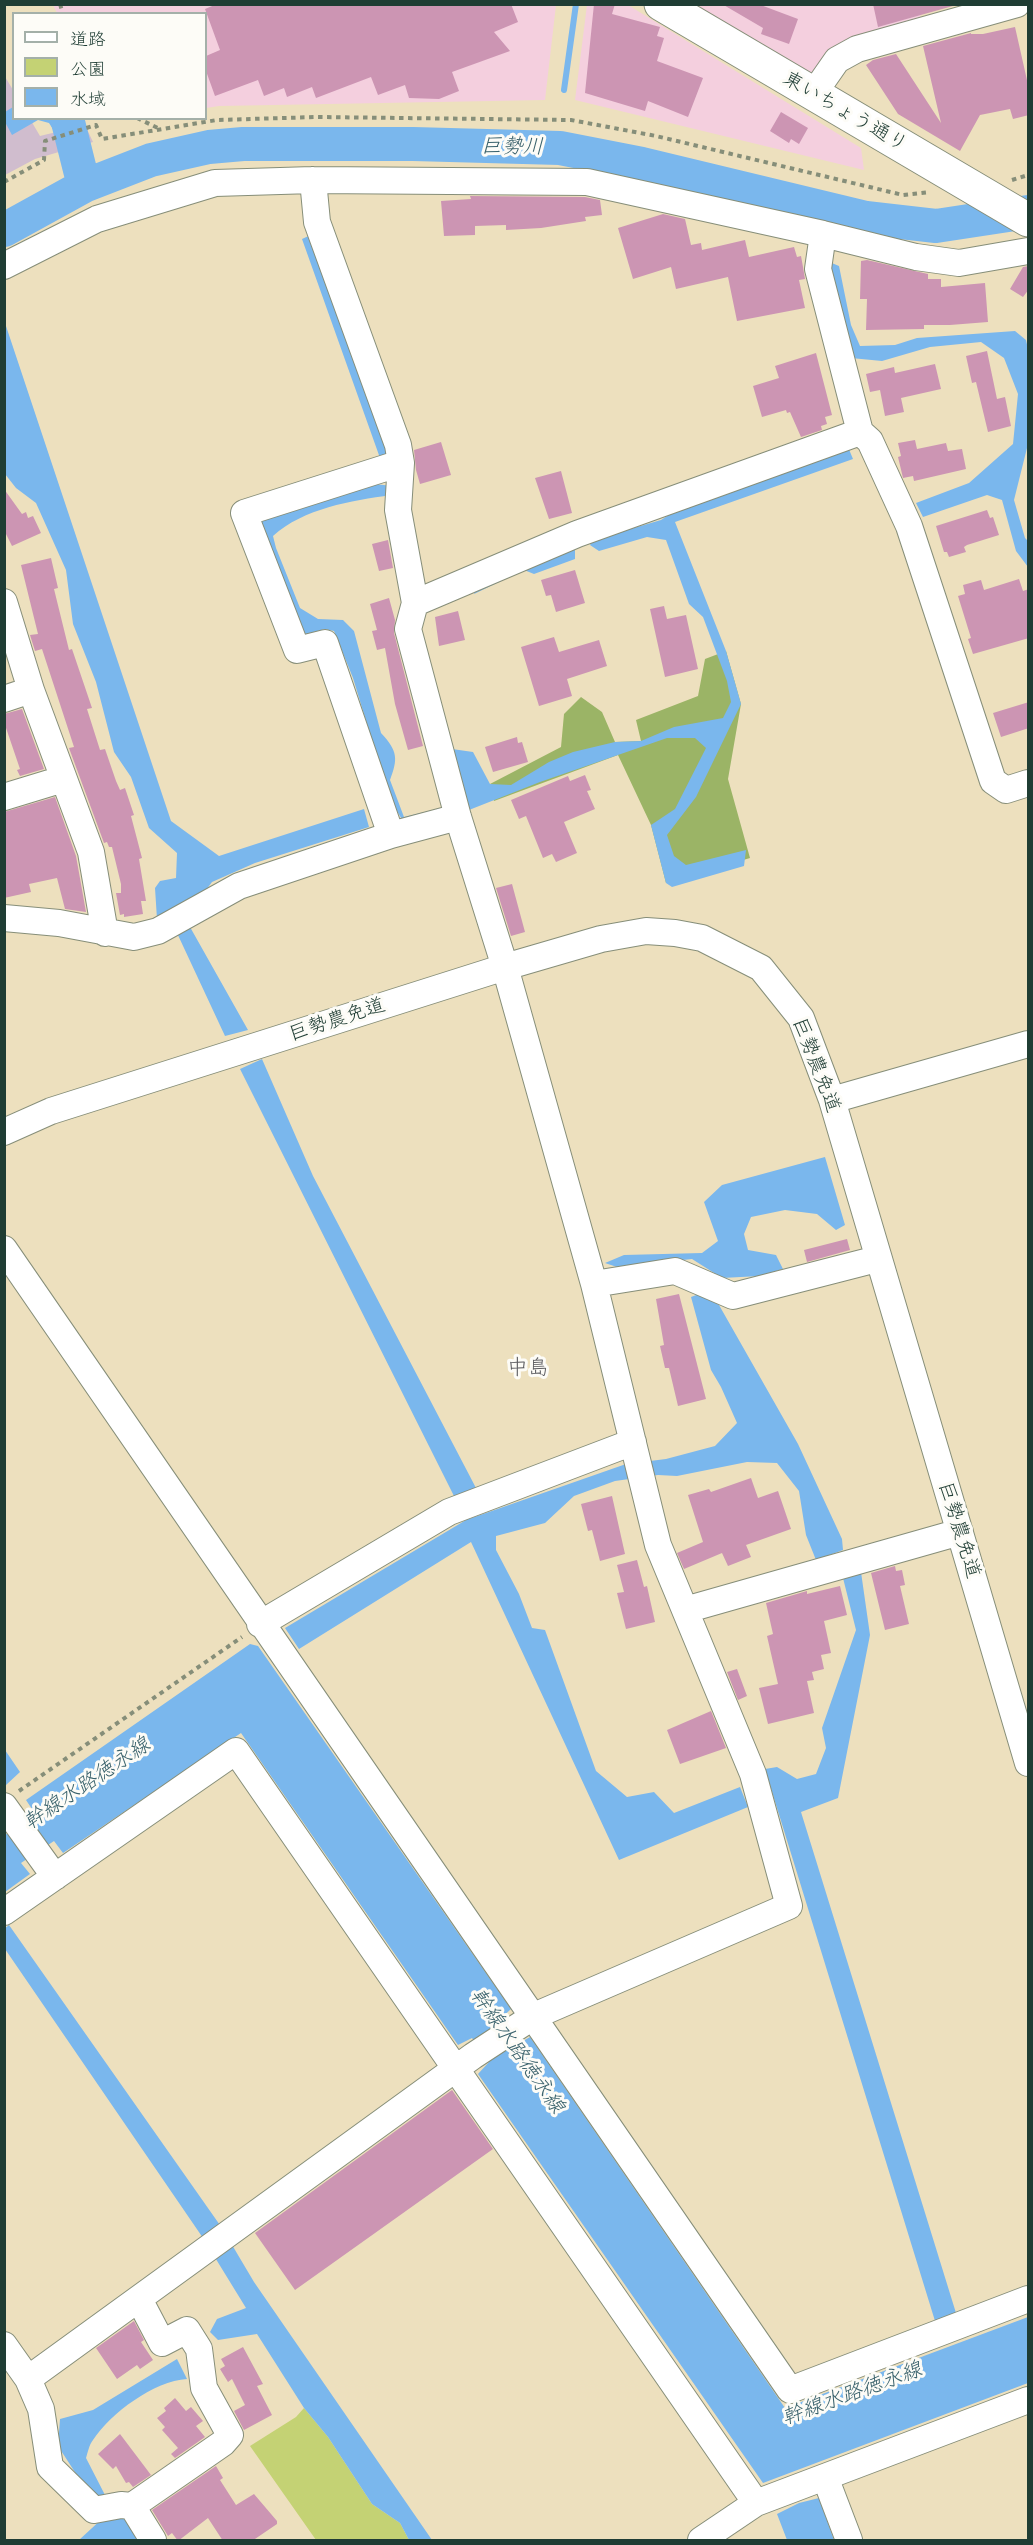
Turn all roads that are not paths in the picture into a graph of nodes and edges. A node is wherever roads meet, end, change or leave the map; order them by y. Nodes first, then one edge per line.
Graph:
1 (661, 4) edge
2 (1017, 4) edge
3 (814, 93) junction
4 (313, 180) junction
5 (1029, 220) edge
6 (823, 234) junction
7 (1029, 251) edge
8 (4, 266) edge
9 (860, 432) junction
10 (401, 463) junction
11 (5, 603) edge
12 (415, 603) junction
13 (31, 690) junction
14 (4, 699) edge
15 (63, 779) junction
16 (1029, 783) edge
17 (4, 797) edge
18 (458, 817) junction
19 (391, 835) junction
20 (4, 918) edge
21 (105, 933) junction
22 (505, 967) junction
23 (1029, 1044) edge
24 (832, 1100) junction
25 (4, 1132) edge
26 (4, 1249) edge
27 (877, 1259) junction
28 (594, 1284) junction
29 (635, 1448) junction
30 (960, 1532) junction
31 (685, 1610) junction
32 (260, 1624) junction
33 (1029, 1762) edge
34 (9, 1800) edge
35 (55, 1877) junction
36 (4, 1912) edge
37 (528, 2020) junction
38 (465, 2063) junction
39 (1029, 2298) edge
40 (139, 2299) junction
41 (4, 2345) edge
42 (28, 2379) junction
43 (1029, 2400) edge
44 (825, 2477) junction
45 (756, 2502) junction
46 (126, 2506) junction
47 (153, 2541) edge
48 (701, 2541) edge
49 (849, 2541) edge

1 - 3 main road, 東いちょう通り
2 - 3 street
3 - 5 main road, 東いちょう通り
4 - 6 street
4 - 8 street
4 - 10 street
6 - 7 street
6 - 9 street
9 - 12 street
9 - 16 street
10 - 12 street
10 - 19 street
11 - 13 street
12 - 18 street
13 - 14 street
13 - 15 street
15 - 17 street
15 - 21 street
18 - 19 street
18 - 22 street
19 - 21 street
20 - 21 street
22 - 24 street, 巨勢農免道
22 - 25 street, 巨勢農免道
22 - 28 street
23 - 24 street
24 - 27 street, 巨勢農免道
26 - 32 street
27 - 28 street
27 - 30 street, 巨勢農免道
28 - 29 street
29 - 31 street
29 - 32 street
30 - 31 street
30 - 33 street, 巨勢農免道
31 - 37 street
32 - 37 street
34 - 35 street
35 - 36 street
35 - 38 street
37 - 38 street
37 - 39 street
38 - 40 street
38 - 45 street
40 - 42 street
40 - 46 street
41 - 42 street
42 - 46 street
43 - 44 street
44 - 45 street
44 - 49 street
45 - 48 street
46 - 47 street

